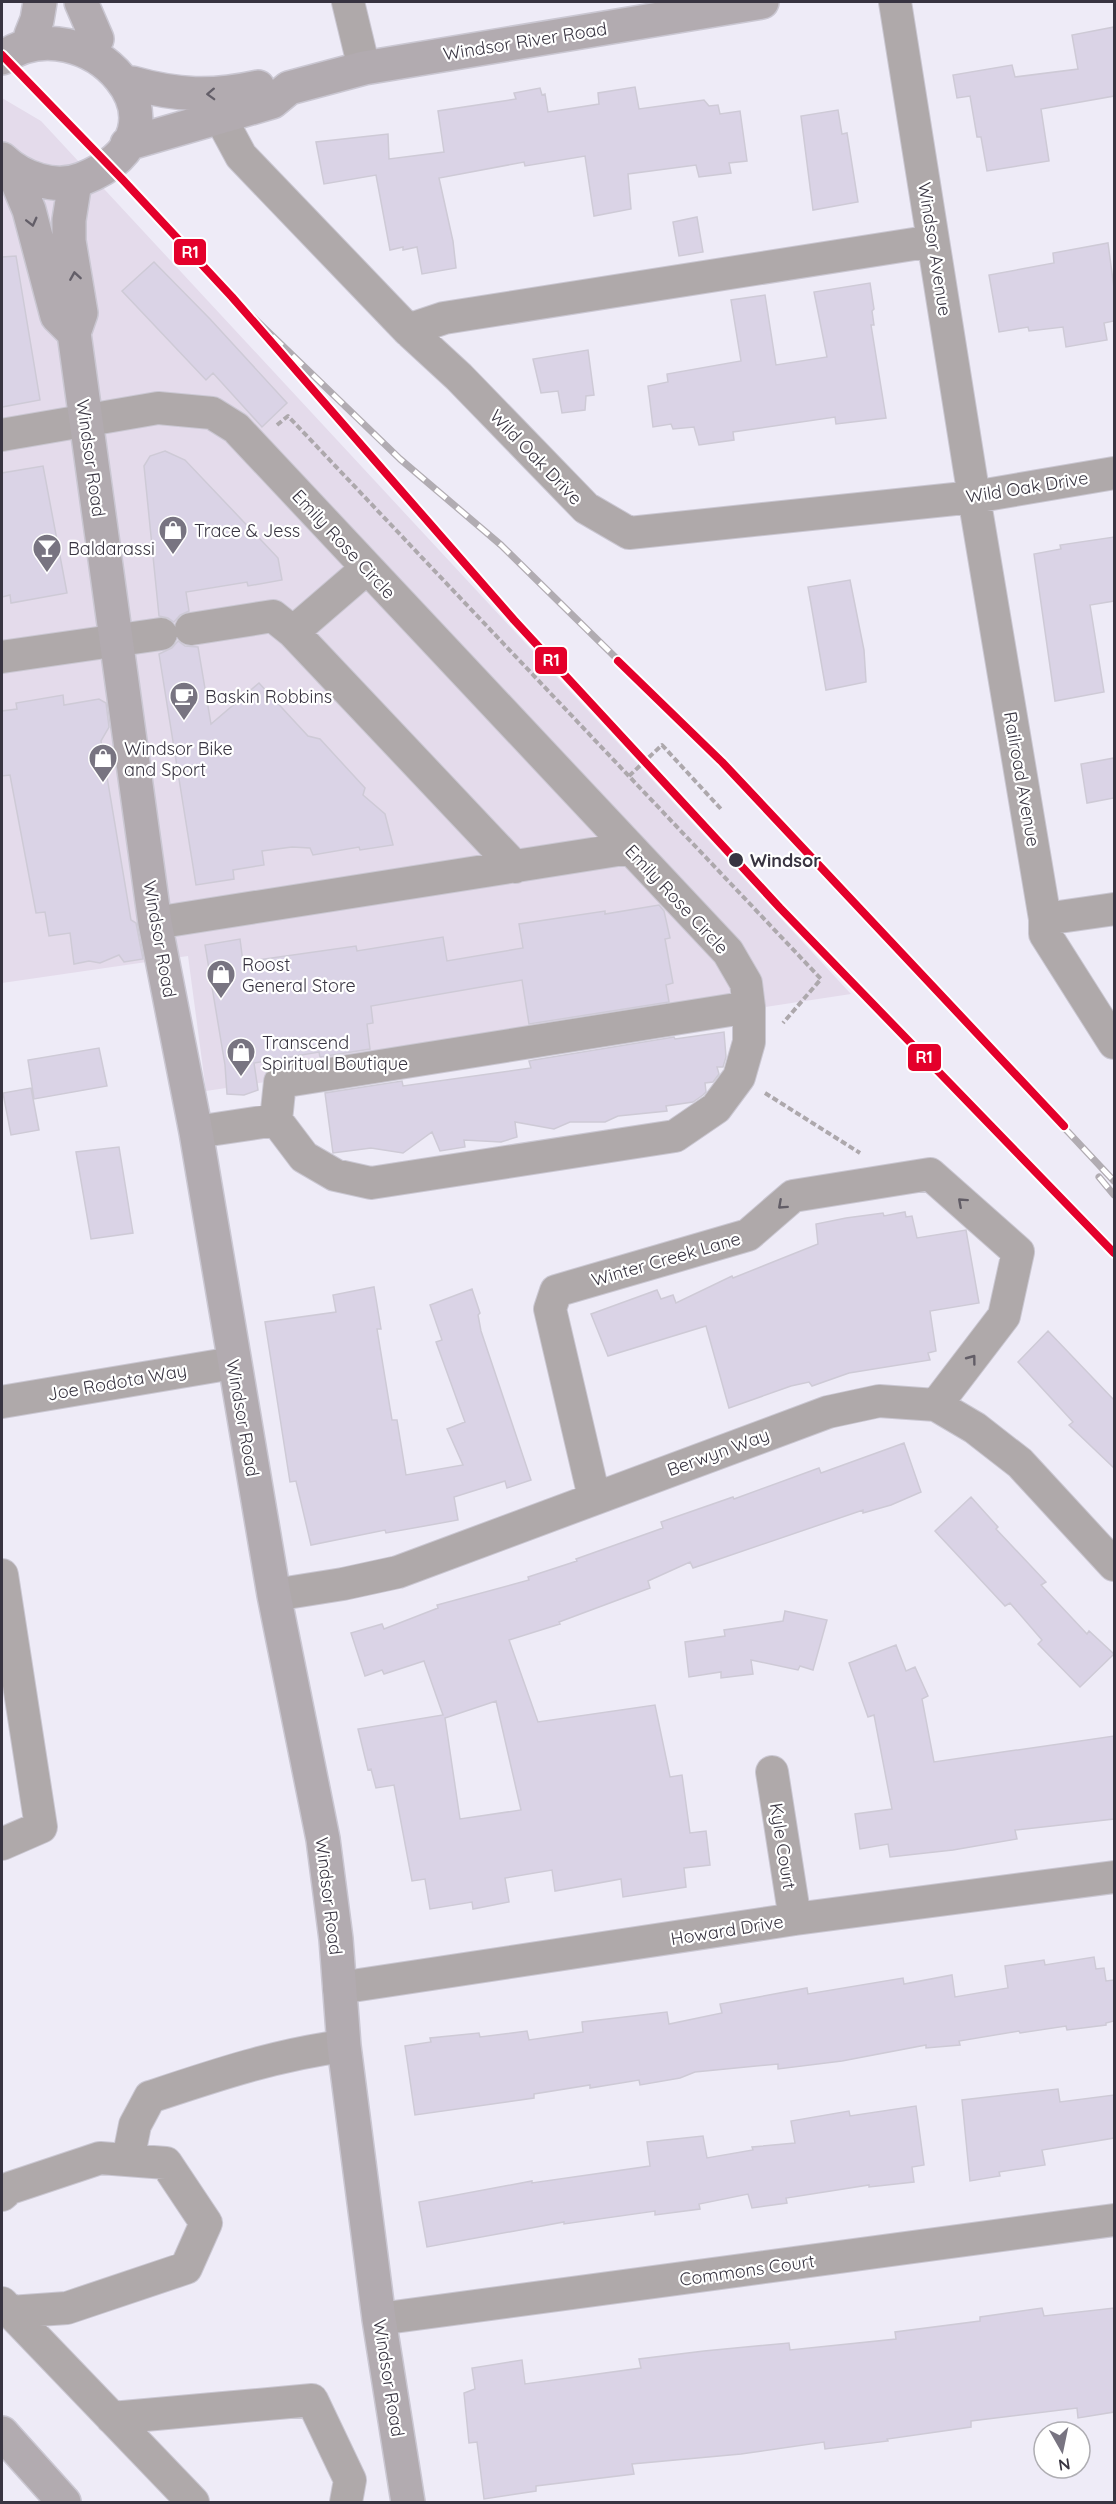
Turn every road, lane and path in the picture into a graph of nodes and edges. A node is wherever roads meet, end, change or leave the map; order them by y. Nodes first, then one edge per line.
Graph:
1 (40, 2) edge
2 (81, 2) edge
3 (348, 2) edge
4 (762, 2) edge
5 (895, 2) edge
6 (31, 34) junction
7 (97, 39) junction
8 (2, 58) edge
9 (364, 68) junction
10 (132, 83) junction
11 (290, 88) junction
12 (219, 117) junction
13 (127, 144) junction
14 (6, 163) edge
15 (75, 182) junction
16 (933, 241) junction
17 (408, 330) junction
18 (74, 333) junction
19 (85, 421) junction
20 (277, 425) dead end
21 (2, 435) edge
22 (1114, 473) edge
23 (974, 497) junction
24 (366, 569) junction
25 (293, 632) junction
26 (118, 640) junction
27 (2, 657) edge
28 (629, 776) junction
29 (721, 809) dead end
30 (630, 848) junction
31 (515, 867) junction
32 (1114, 909) edge
33 (1045, 919) junction
34 (155, 923) junction
35 (748, 1007) junction
36 (780, 1030) dead end
37 (1114, 1043) edge
38 (739, 1077) junction
39 (276, 1120) junction
40 (196, 1132) junction
41 (899, 1179) junction
42 (233, 1363) junction
43 (2, 1402) edge
44 (936, 1406) junction
45 (594, 1497) junction
46 (1114, 1565) edge
47 (2, 1575) edge
48 (274, 1595) junction
49 (772, 1772) dead end
50 (2, 1844) edge
51 (1114, 1877) edge
52 (795, 1919) junction
53 (339, 1988) junction
54 (344, 2046) junction
55 (128, 2160) junction
56 (2, 2195) edge
57 (1114, 2220) edge
58 (6, 2307) edge
59 (379, 2319) junction
60 (111, 2418) junction
61 (2, 2433) edge
62 (64, 2502) edge
63 (193, 2502) edge
64 (346, 2502) edge
65 (408, 2502) edge

1 - 6 main road
2 - 7 main road
3 - 9 street
4 - 9 main road, Windsor River Road
5 - 16 street, Windsor Avenue
6 - 7 main road
6 - 8 main road
7 - 10 main road
9 - 11 main road, Windsor River Road
11 -> 10 main road, Windsor River Road
10 - 13 main road
11 - 12 main road, Windsor River Road
12 - 13 main road, Windsor River Road
12 - 17 street, Wild Oak Drive
13 - 15 main road
14 - 15 main road
14 -> 18 main road
18 -> 15 main road, Windsor Road
16 - 17 street
16 - 23 street, Windsor Avenue
17 - 23 street, Wild Oak Drive
18 - 19 main road, Windsor Road
19 - 21 street, Emily Rose Circle
19 - 24 street, Emily Rose Circle
19 - 26 main road, Windsor Road
20 - 28 path
22 - 23 street, Wild Oak Drive
23 - 33 street, Railroad Avenue
24 - 25 street
24 - 30 street, Emily Rose Circle
25 - 26 street
25 - 31 street
26 - 27 street
26 - 34 main road, Windsor Road
28 - 29 path
28 - 36 path
30 - 31 street
30 - 35 street, Emily Rose Circle
31 - 34 street
32 - 33 street
33 - 37 street, Railroad Avenue
34 - 40 main road, Windsor Road
35 - 38 street, Emily Rose Circle
35 - 39 street
38 - 39 street, Emily Rose Circle
38 - 41 path
39 - 40 street
40 - 42 main road, Windsor Road
44 -> 41 street, Winter Creek Lane
41 -> 45 street, Winter Creek Lane
42 - 43 street, Joe Rodota Way
42 - 48 main road, Windsor Road
44 - 45 street, Berwyn Way
44 - 46 street, Berwyn Way
45 - 48 street, Berwyn Way
47 - 50 street
48 - 53 main road, Windsor Road
49 - 52 street, Kyle Court
51 - 52 street, Howard Drive
52 - 53 street, Howard Drive
53 - 54 main road, Windsor Road
54 - 55 street
54 - 59 main road, Windsor Road
55 - 56 street
55 - 58 street
57 - 59 street, Commons Court
58 - 60 street
59 - 65 main road, Windsor Road
60 - 63 street
60 - 64 street
61 - 62 main road

